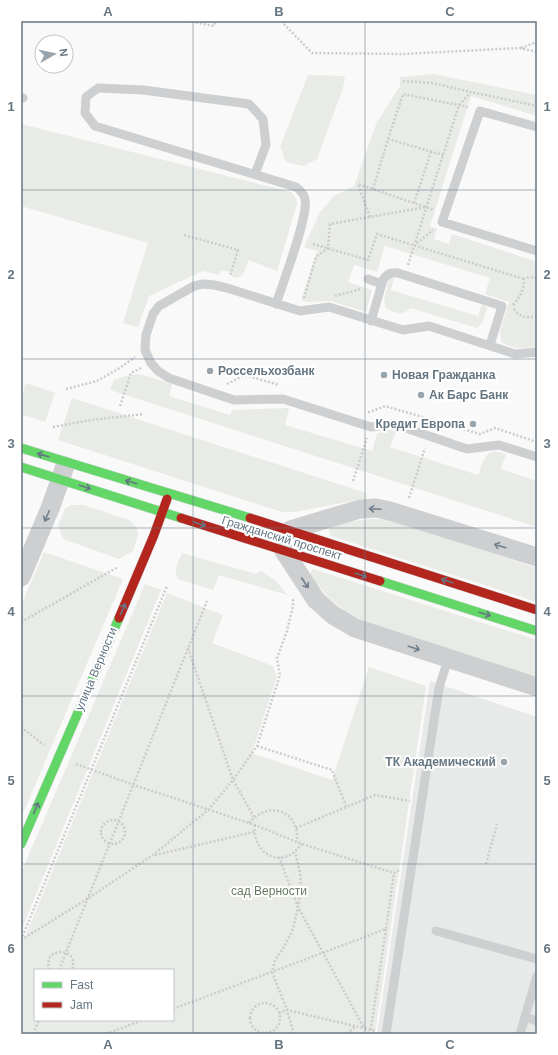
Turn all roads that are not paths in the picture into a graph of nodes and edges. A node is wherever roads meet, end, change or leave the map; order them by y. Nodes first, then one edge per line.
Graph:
1 (537, 127) edge
2 (255, 174) junction
3 (537, 251) edge
4 (368, 279) road end
5 (382, 284) junction
6 (276, 304) junction
7 (371, 321) junction
8 (490, 345) junction
9 (537, 352) edge
10 (21, 448) edge
11 (537, 457) edge
12 (21, 467) edge
13 (63, 471) junction
14 (168, 493) junction
15 (162, 513) junction
16 (290, 530) junction
17 (284, 551) junction
18 (537, 557) edge
19 (21, 577) edge
20 (537, 610) edge
21 (537, 631) edge
22 (448, 659) junction
23 (537, 687) edge
24 (21, 844) edge
25 (436, 931) dead end
26 (537, 959) edge
27 (537, 976) edge
28 (525, 1017) junction
29 (537, 1021) edge
30 (386, 1034) edge
31 (520, 1034) edge

1 - 3 lane
2 - 2 lane
2 - 6 lane
4 - 5 lane
5 - 7 lane
5 - 8 lane
6 - 7 lane
6 - 11 lane
7 - 8 lane
8 - 9 lane
13 -> 10 main road, Гражданский проспект
12 - 13 main road, Гражданский проспект
14 -> 13 main road, Гражданский проспект
13 -> 15 main road, Гражданский проспект
13 -> 19 street
14 - 15 main road, улица Верности
14 - 16 main road, Гражданский проспект
15 -> 17 main road, Гражданский проспект
24 -> 15 main road, улица Верности
18 -> 16 street
20 -> 16 main road, Гражданский проспект
17 -> 21 main road, Гражданский проспект
17 -> 22 street
22 - 23 street
22 - 30 lane
25 - 26 lane
27 - 28 lane
28 - 29 lane
28 - 31 lane

